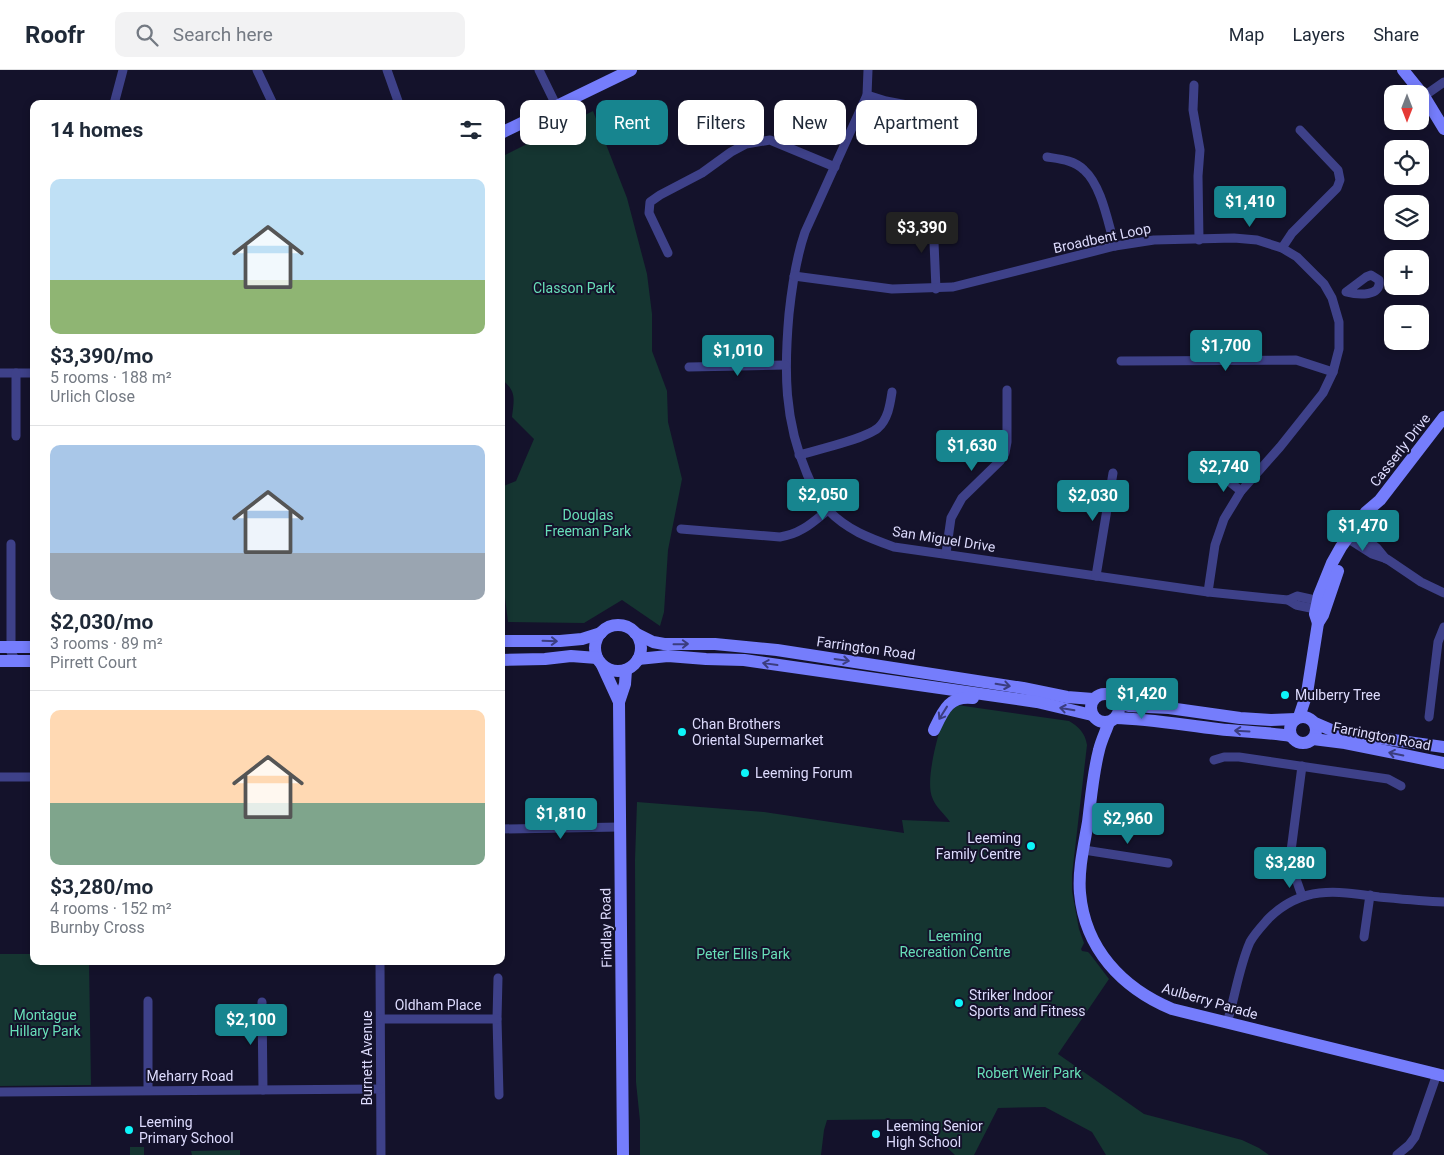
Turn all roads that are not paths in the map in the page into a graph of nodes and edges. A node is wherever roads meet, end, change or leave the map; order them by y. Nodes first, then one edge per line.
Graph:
1 (123, 70) edge
2 (257, 70) edge
3 (387, 70) edge
4 (539, 70) edge
5 (631, 70) edge
6 (868, 70) edge
7 (1403, 70) edge
8 (1444, 82) edge
9 (1194, 85) dead end
10 (1415, 85) edge
11 (1429, 92) edge
12 (867, 95) junction
13 (115, 100) edge
14 (271, 100) edge
15 (398, 100) edge
16 (554, 100) edge
17 (567, 100) edge
18 (883, 100) edge
19 (1429, 104) edge
20 (520, 123) edge
21 (1444, 128) edge
22 (1300, 130) dead end
23 (505, 131) edge
24 (1047, 157) dead end
25 (834, 167) junction
26 (936, 221) dead end
27 (1199, 240) junction
28 (1114, 246) junction
29 (1282, 248) junction
30 (668, 253) dead end
31 (794, 276) junction
32 (936, 288) junction
33 (1346, 292) dead end
34 (1332, 298) junction
35 (1121, 361) dead end
36 (785, 365) junction
37 (689, 367) dead end
38 (30, 372) edge
39 (1333, 372) junction
40 (0, 373) edge
41 (16, 373) junction
42 (1007, 390) dead end
43 (892, 392) dead end
44 (1444, 417) edge
45 (16, 436) dead end
46 (799, 455) junction
47 (1113, 473) dead end
48 (1221, 476) dead end
49 (1241, 491) junction
50 (828, 510) junction
51 (681, 529) dead end
52 (1353, 536) junction
53 (11, 544) dead end
54 (946, 554) junction
55 (1096, 576) junction
56 (1208, 592) junction
57 (1444, 593) edge
58 (1321, 606) junction
59 (1444, 627) edge
60 (601, 633) junction
61 (635, 633) junction
62 (505, 641) edge
63 (30, 647) edge
64 (6, 648) edge
65 (638, 659) junction
66 (505, 660) edge
67 (0, 661) edge
68 (16, 661) junction
69 (30, 661) edge
70 (600, 662) junction
71 (626, 670) junction
72 (1093, 699) junction
73 (619, 702) junction
74 (1037, 702) junction
75 (1118, 703) junction
76 (1429, 716) dead end
77 (1094, 717) junction
78 (1112, 720) junction
79 (1305, 720) junction
80 (934, 730) dead end
81 (1291, 736) junction
82 (1314, 739) junction
83 (1444, 747) edge
84 (1099, 750) junction
85 (1214, 760) dead end
86 (1444, 763) edge
87 (1302, 766) junction
88 (0, 777) edge
89 (30, 777) edge
90 (1402, 786) dead end
91 (620, 828) junction
92 (505, 829) edge
93 (1084, 850) junction
94 (1168, 863) dead end
95 (1370, 895) junction
96 (1302, 896) junction
97 (1444, 902) edge
98 (1364, 937) dead end
99 (380, 965) edge
100 (498, 978) dead end
101 (148, 1001) dead end
102 (262, 1002) dead end
103 (380, 1019) junction
104 (496, 1019) junction
105 (1227, 1023) junction
106 (1440, 1075) edge
107 (380, 1089) junction
108 (148, 1090) junction
109 (264, 1090) junction
110 (0, 1092) edge
111 (499, 1095) dead end
112 (381, 1155) edge
113 (623, 1155) edge
114 (1397, 1155) edge

1 - 13 street
2 - 14 street
3 - 15 street
4 - 16 street
5 - 17 main road
6 - 12 street, San Miguel Drive
7 - 10 main road
8 - 11 street
9 - 27 street
12 - 18 street
12 - 25 street, San Miguel Drive
19 - 21 main road
20 - 23 main road
22 - 29 street
24 - 28 street
25 - 30 street
25 - 31 street, San Miguel Drive
26 - 32 street
27 - 28 street, Broadbent Loop
27 - 29 street, Broadbent Loop
28 - 32 street, Broadbent Loop
29 - 34 street, Broadbent Loop
31 - 32 street, Broadbent Loop
31 - 36 street, San Miguel Drive
33 - 34 street
34 - 39 street, Broadbent Loop
35 - 39 street
36 - 37 street
36 - 46 street, San Miguel Drive
38 - 41 street
39 - 49 street, Broadbent Loop
40 - 41 street
41 - 45 street
42 - 54 street
43 - 46 street
44 - 52 main road, Casserly Drive
46 - 50 street, San Miguel Drive
47 - 55 street
48 - 49 street
49 - 56 street, Broadbent Loop
50 - 51 street
50 - 54 street, San Miguel Drive
52 - 57 street
52 - 58 main road, Casserly Drive
53 - 64 street
54 - 55 street, San Miguel Drive
55 - 56 street, San Miguel Drive
56 - 58 street, San Miguel Drive
58 - 79 main road, Casserly Drive
59 - 76 street
60 - 61 main road
62 -> 60 main road
60 - 70 main road
61 - 65 main road
61 -> 72 main road, Farrington Road
63 - 64 main road
64 - 68 street
65 - 71 main road
74 -> 65 main road, Farrington Road
66 - 70 main road
67 - 68 main road
68 - 69 main road
70 - 71 main road
70 - 73 main road, Findlay Road
71 - 73 main road, Findlay Road
72 - 75 main road
72 - 77 main road
73 - 91 main road, Findlay Road
77 -> 74 main road, Farrington Road
74 -> 80 main road
75 - 78 main road
75 - 79 main road, Farrington Road
77 - 78 main road
77 - 84 main road, Aulberry Parade
81 -> 78 main road
78 - 84 main road, Aulberry Parade
79 - 81 main road
79 - 82 main road
79 - 83 main road, Farrington Road
81 - 82 main road
86 -> 82 main road, Farrington Road
84 - 93 main road, Aulberry Parade
85 - 87 street
87 - 90 street
87 - 96 street
88 - 89 street
91 - 92 street
91 - 113 main road, Findlay Road
93 - 94 street
93 - 105 main road, Aulberry Parade
95 - 96 street
95 - 97 street
95 - 98 street
96 - 105 street
99 - 103 street, Burnett Avenue
100 - 104 street, Oldham Place
101 - 108 street
102 - 109 street
103 - 104 street, Oldham Place
103 - 107 street, Burnett Avenue
104 - 111 street, Oldham Place
105 - 106 main road, Aulberry Parade
106 - 114 street
107 - 109 street, Meharry Road
107 - 112 street, Burnett Avenue
108 - 109 street, Meharry Road
108 - 110 street, Meharry Road

